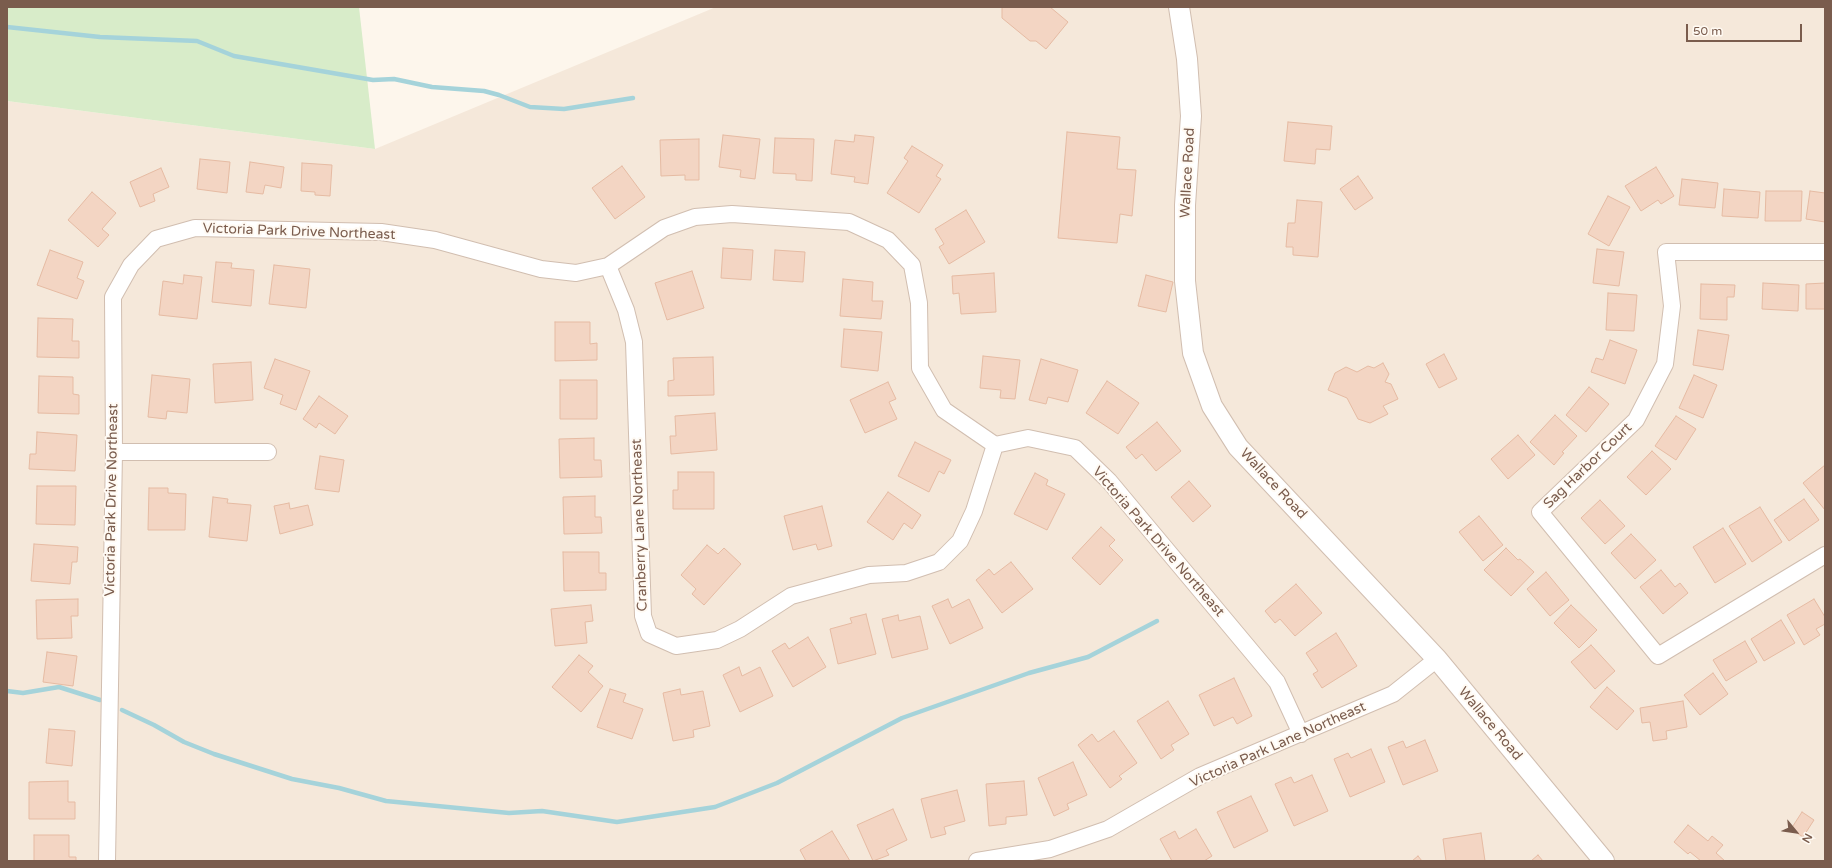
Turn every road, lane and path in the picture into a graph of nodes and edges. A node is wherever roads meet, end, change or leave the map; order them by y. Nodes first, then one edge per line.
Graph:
1 (1179, 7) edge
2 (1825, 252) edge
3 (608, 266) junction
4 (995, 445) junction
5 (114, 452) junction
6 (268, 452) dead end
7 (1825, 555) edge
8 (1437, 660) junction
9 (1301, 734) junction
10 (1051, 855) edge
11 (107, 861) edge
12 (977, 861) edge
13 (1604, 861) edge

1 - 8 street, Wallace Road
2 - 7 street, Sag Harbor Court
3 - 4 street, Victoria Park Drive Northeast
3 - 4 street, Cranberry Lane Northeast
3 - 5 street, Victoria Park Drive Northeast
4 - 9 street, Victoria Park Drive Northeast
5 - 6 street
5 - 11 street, Victoria Park Drive Northeast
8 - 9 street, Victoria Park Lane Northeast
8 - 13 street, Wallace Road
9 - 10 street, Victoria Park Lane Northeast
10 - 12 street, Victoria Park Lane Northeast

